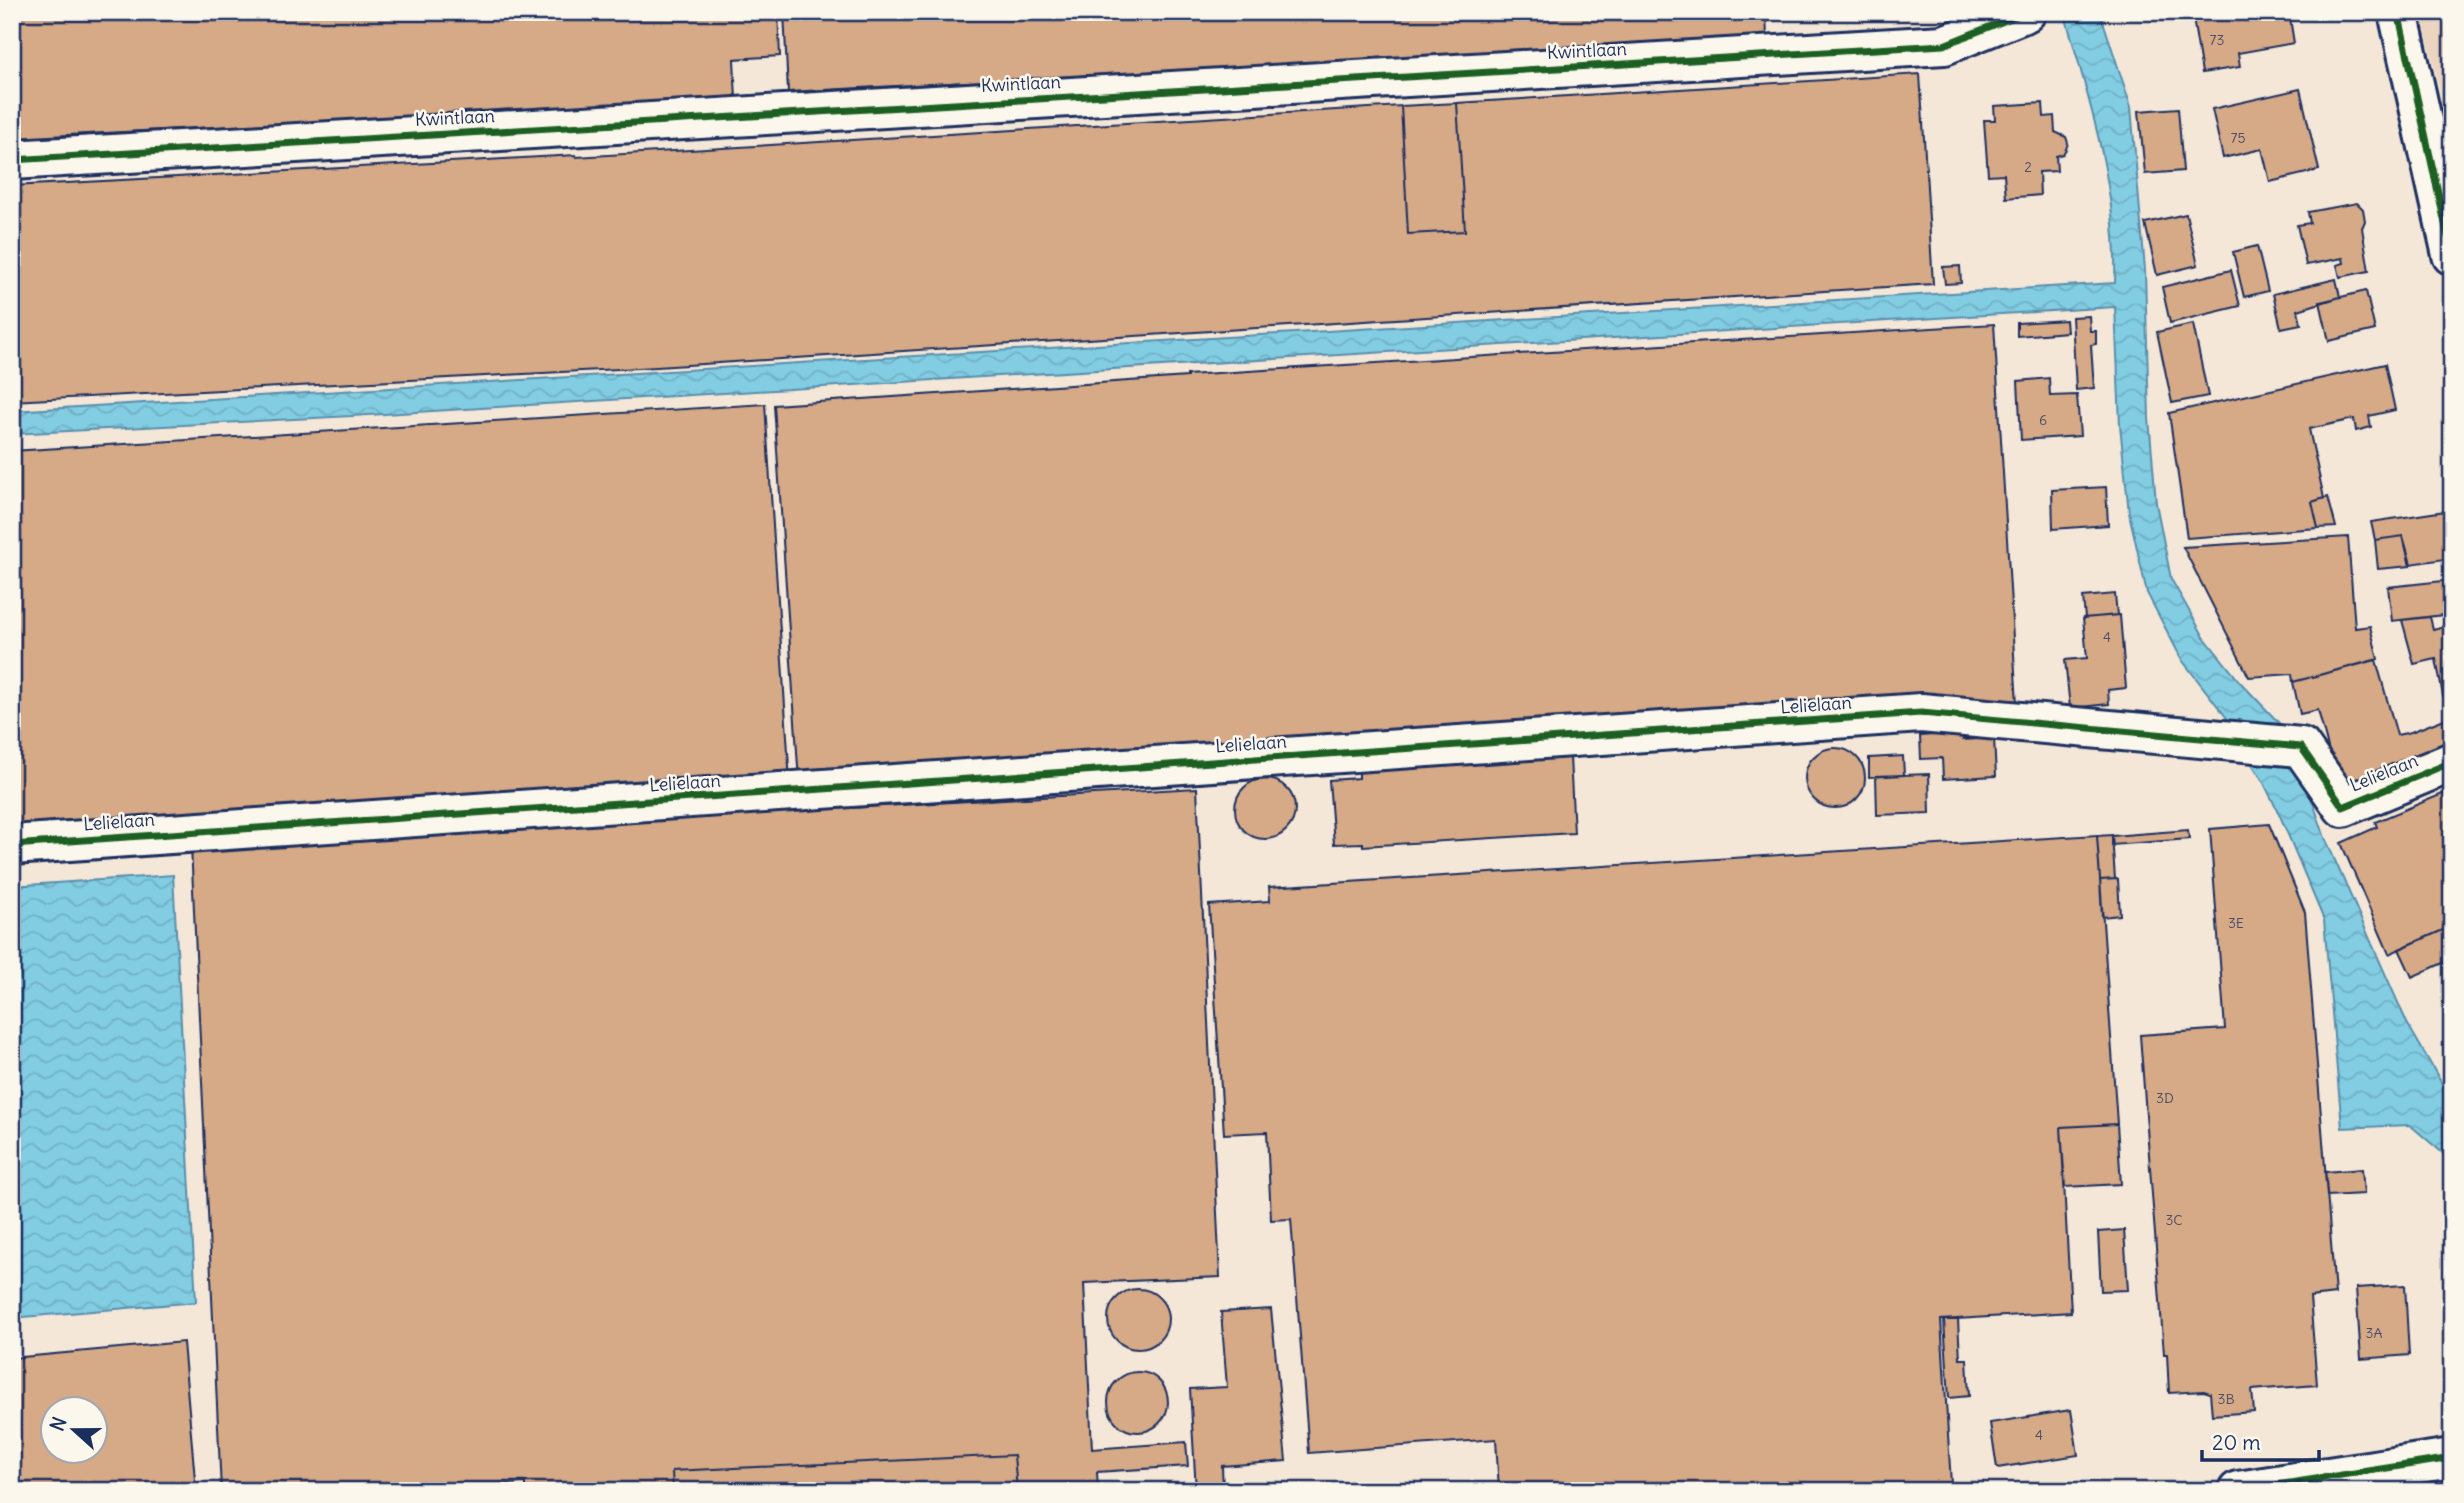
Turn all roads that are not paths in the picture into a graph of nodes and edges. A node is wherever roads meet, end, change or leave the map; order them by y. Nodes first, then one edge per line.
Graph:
1 (2026, 12) edge
2 (2398, 12) edge
3 (12, 160) edge
4 (2452, 255) edge
5 (2452, 762) edge
6 (12, 845) edge
7 (2452, 1458) edge
8 (2238, 1491) edge

1 - 3 street, Kwintlaan
2 - 4 street
5 - 6 street, Lelielaan
7 - 8 street

